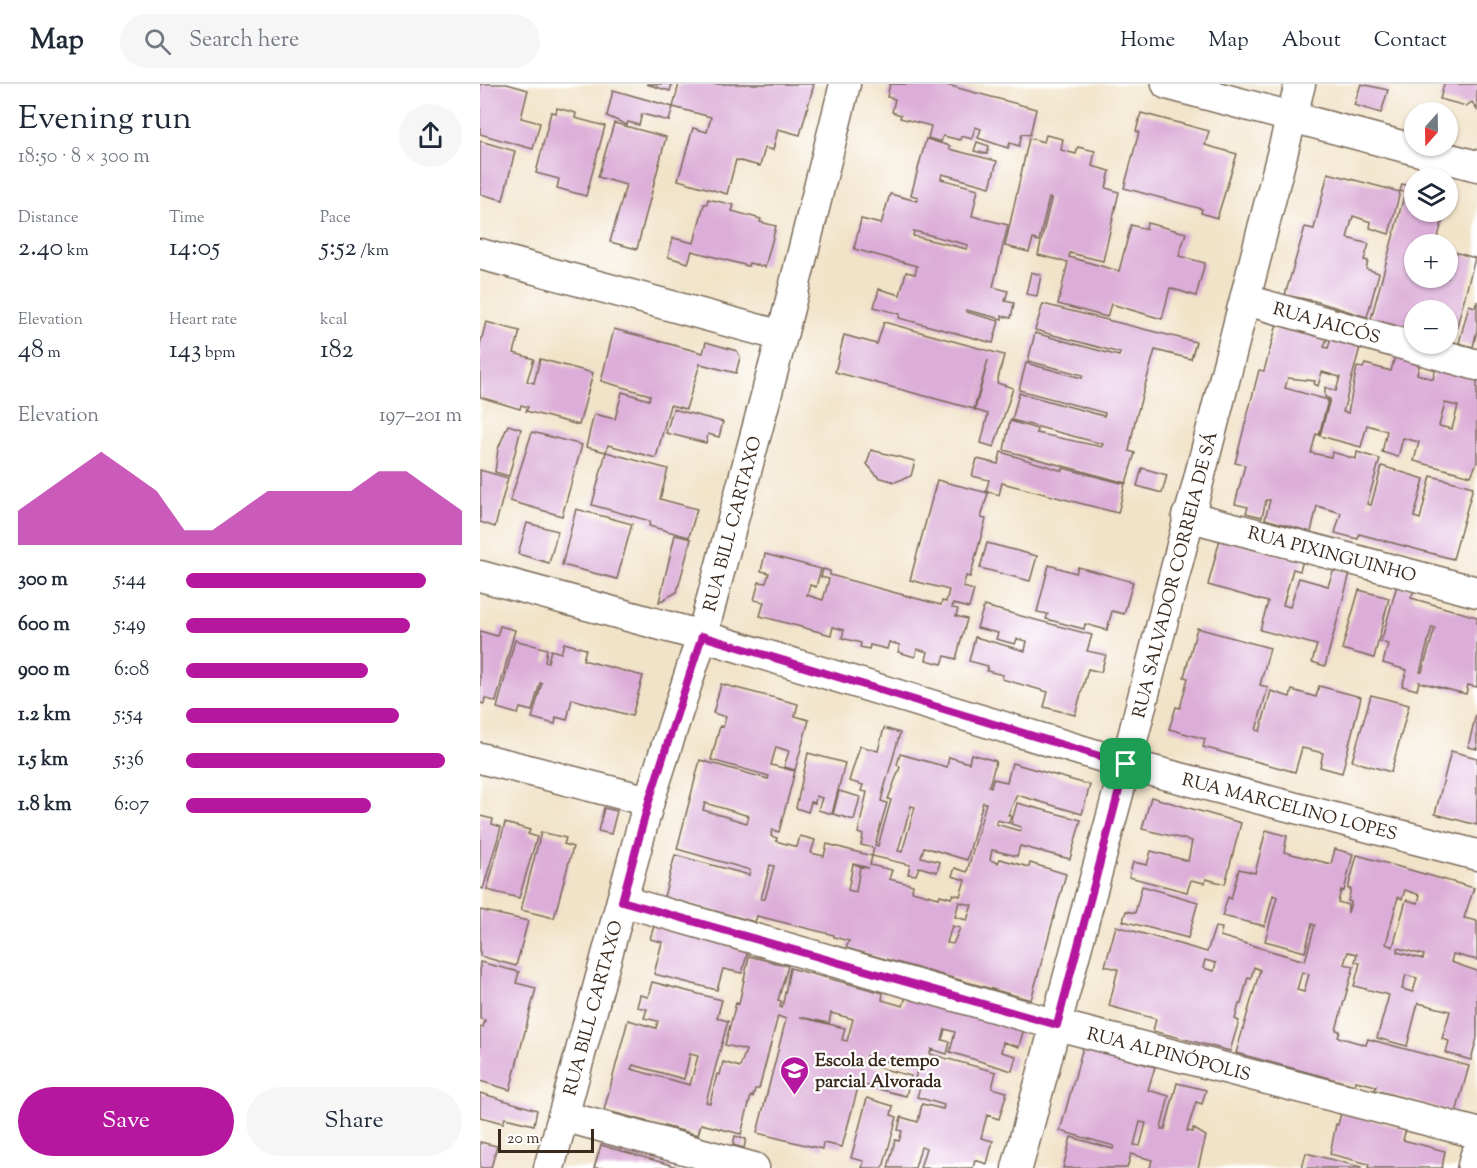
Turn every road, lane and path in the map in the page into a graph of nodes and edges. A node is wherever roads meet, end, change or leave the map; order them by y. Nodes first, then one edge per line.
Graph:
1 (845, 84) edge
2 (1167, 84) edge
3 (1300, 84) edge
4 (1290, 117) junction
5 (1477, 166) edge
6 (480, 254) edge
7 (1246, 300) junction
8 (782, 336) junction
9 (1477, 365) edge
10 (1187, 516) junction
11 (480, 576) edge
12 (1477, 592) edge
13 (702, 636) junction
14 (480, 758) edge
15 (1126, 764) junction
16 (649, 801) junction
17 (1477, 855) edge
18 (622, 901) junction
19 (1057, 1025) junction
20 (563, 1116) junction
21 (1477, 1133) edge
22 (1477, 1156) edge
23 (549, 1168) edge
24 (754, 1168) edge
25 (1017, 1168) edge
26 (1474, 1168) edge

1 - 8 street, RUA BILL CARTAXO
2 - 4 street
3 - 4 street, RUA SALVADOR CORREIA DE SÁ
4 - 5 street
4 - 7 street, RUA SALVADOR CORREIA DE SÁ
6 - 8 street
7 - 9 street, RUA JAICÓS
7 - 10 street, RUA SALVADOR CORREIA DE SÁ
8 - 13 street, RUA BILL CARTAXO
10 - 12 street, RUA PIXINGUINHO
10 - 15 street, RUA SALVADOR CORREIA DE SÁ
11 - 13 street, RUA MARCELINO LOPES
13 - 15 street, RUA MARCELINO LOPES
13 - 16 street, RUA BILL CARTAXO
14 - 16 street
15 - 17 street, RUA MARCELINO LOPES
15 - 19 street, RUA SALVADOR CORREIA DE SÁ
16 - 18 street, RUA BILL CARTAXO
18 - 19 street, RUA ALPINÓPOLIS
18 - 20 street, RUA BILL CARTAXO
19 - 21 street, RUA ALPINÓPOLIS
19 - 25 street, RUA SALVADOR CORREIA DE SÁ
20 - 23 street, RUA BILL CARTAXO
20 - 24 street
22 - 26 main road

